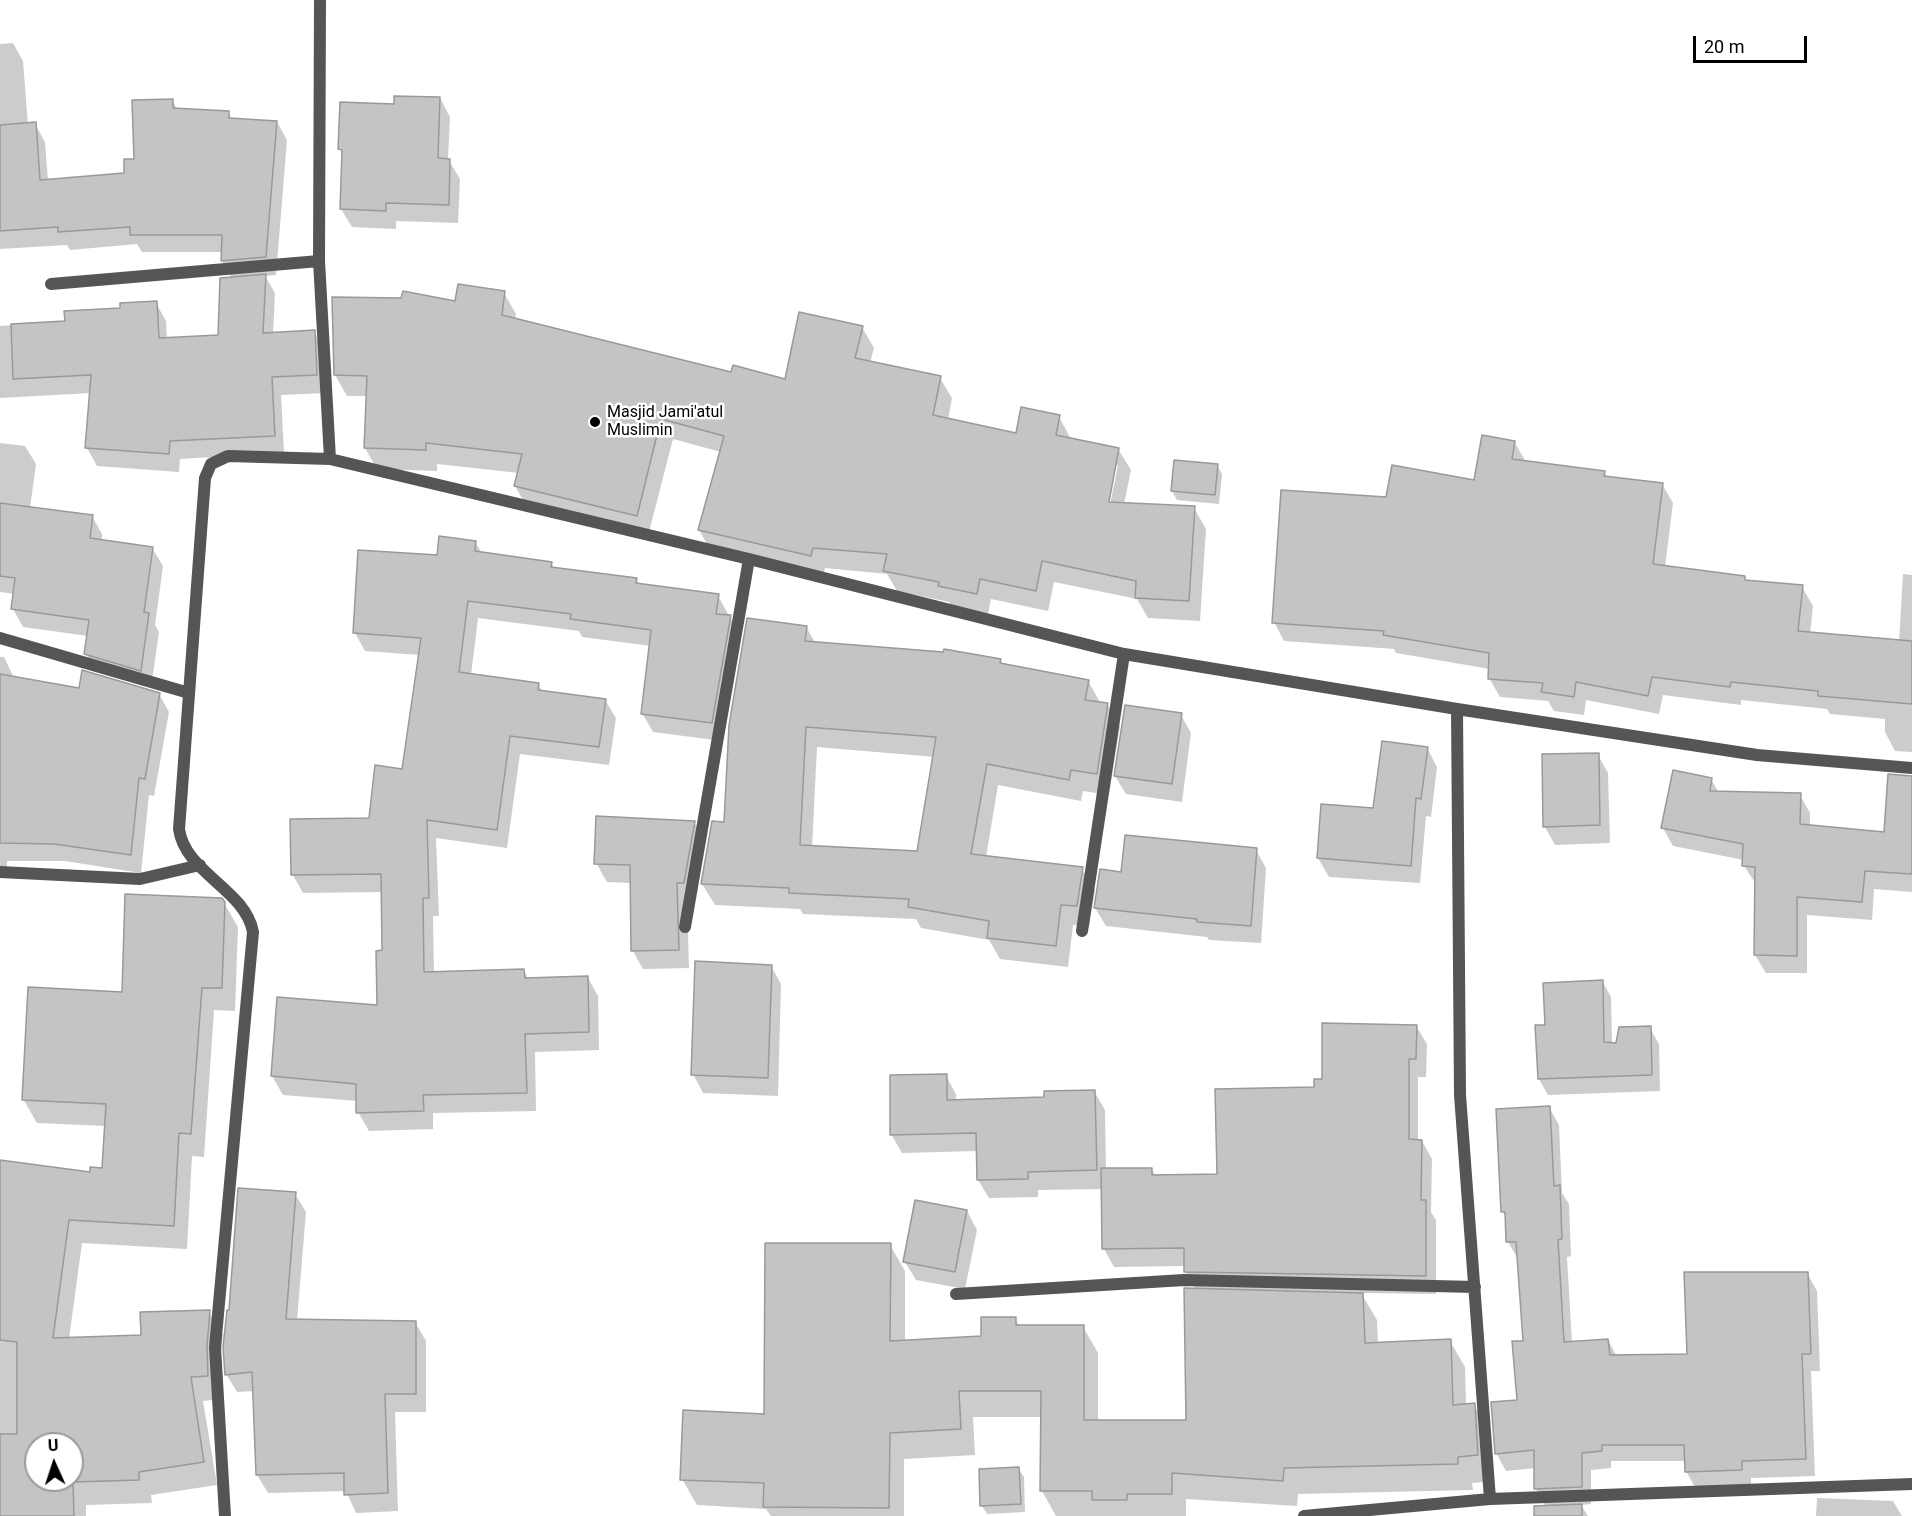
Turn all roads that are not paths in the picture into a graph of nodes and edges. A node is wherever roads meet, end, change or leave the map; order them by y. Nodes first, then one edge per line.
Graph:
1 (320, 0) edge
2 (319, 261) junction
3 (51, 284) dead end
4 (330, 459) junction
5 (749, 559) junction
6 (0, 638) edge
7 (1124, 654) junction
8 (189, 693) junction
9 (1456, 710) junction
10 (1912, 768) edge
11 (200, 865) junction
12 (0, 872) edge
13 (685, 927) dead end
14 (1082, 931) dead end
15 (1475, 1287) junction
16 (956, 1294) dead end
17 (1912, 1484) edge
18 (1490, 1499) junction
19 (225, 1516) edge
20 (1304, 1516) edge

1 - 2 street
2 - 3 street
2 - 4 street
4 - 5 street
4 - 8 street
5 - 7 street
5 - 13 street
6 - 8 street
7 - 9 street
7 - 14 street
8 - 11 street
9 - 10 street
9 - 15 street
11 - 12 street
11 - 19 street
15 - 16 street
15 - 18 street
17 - 18 street
18 - 20 street

